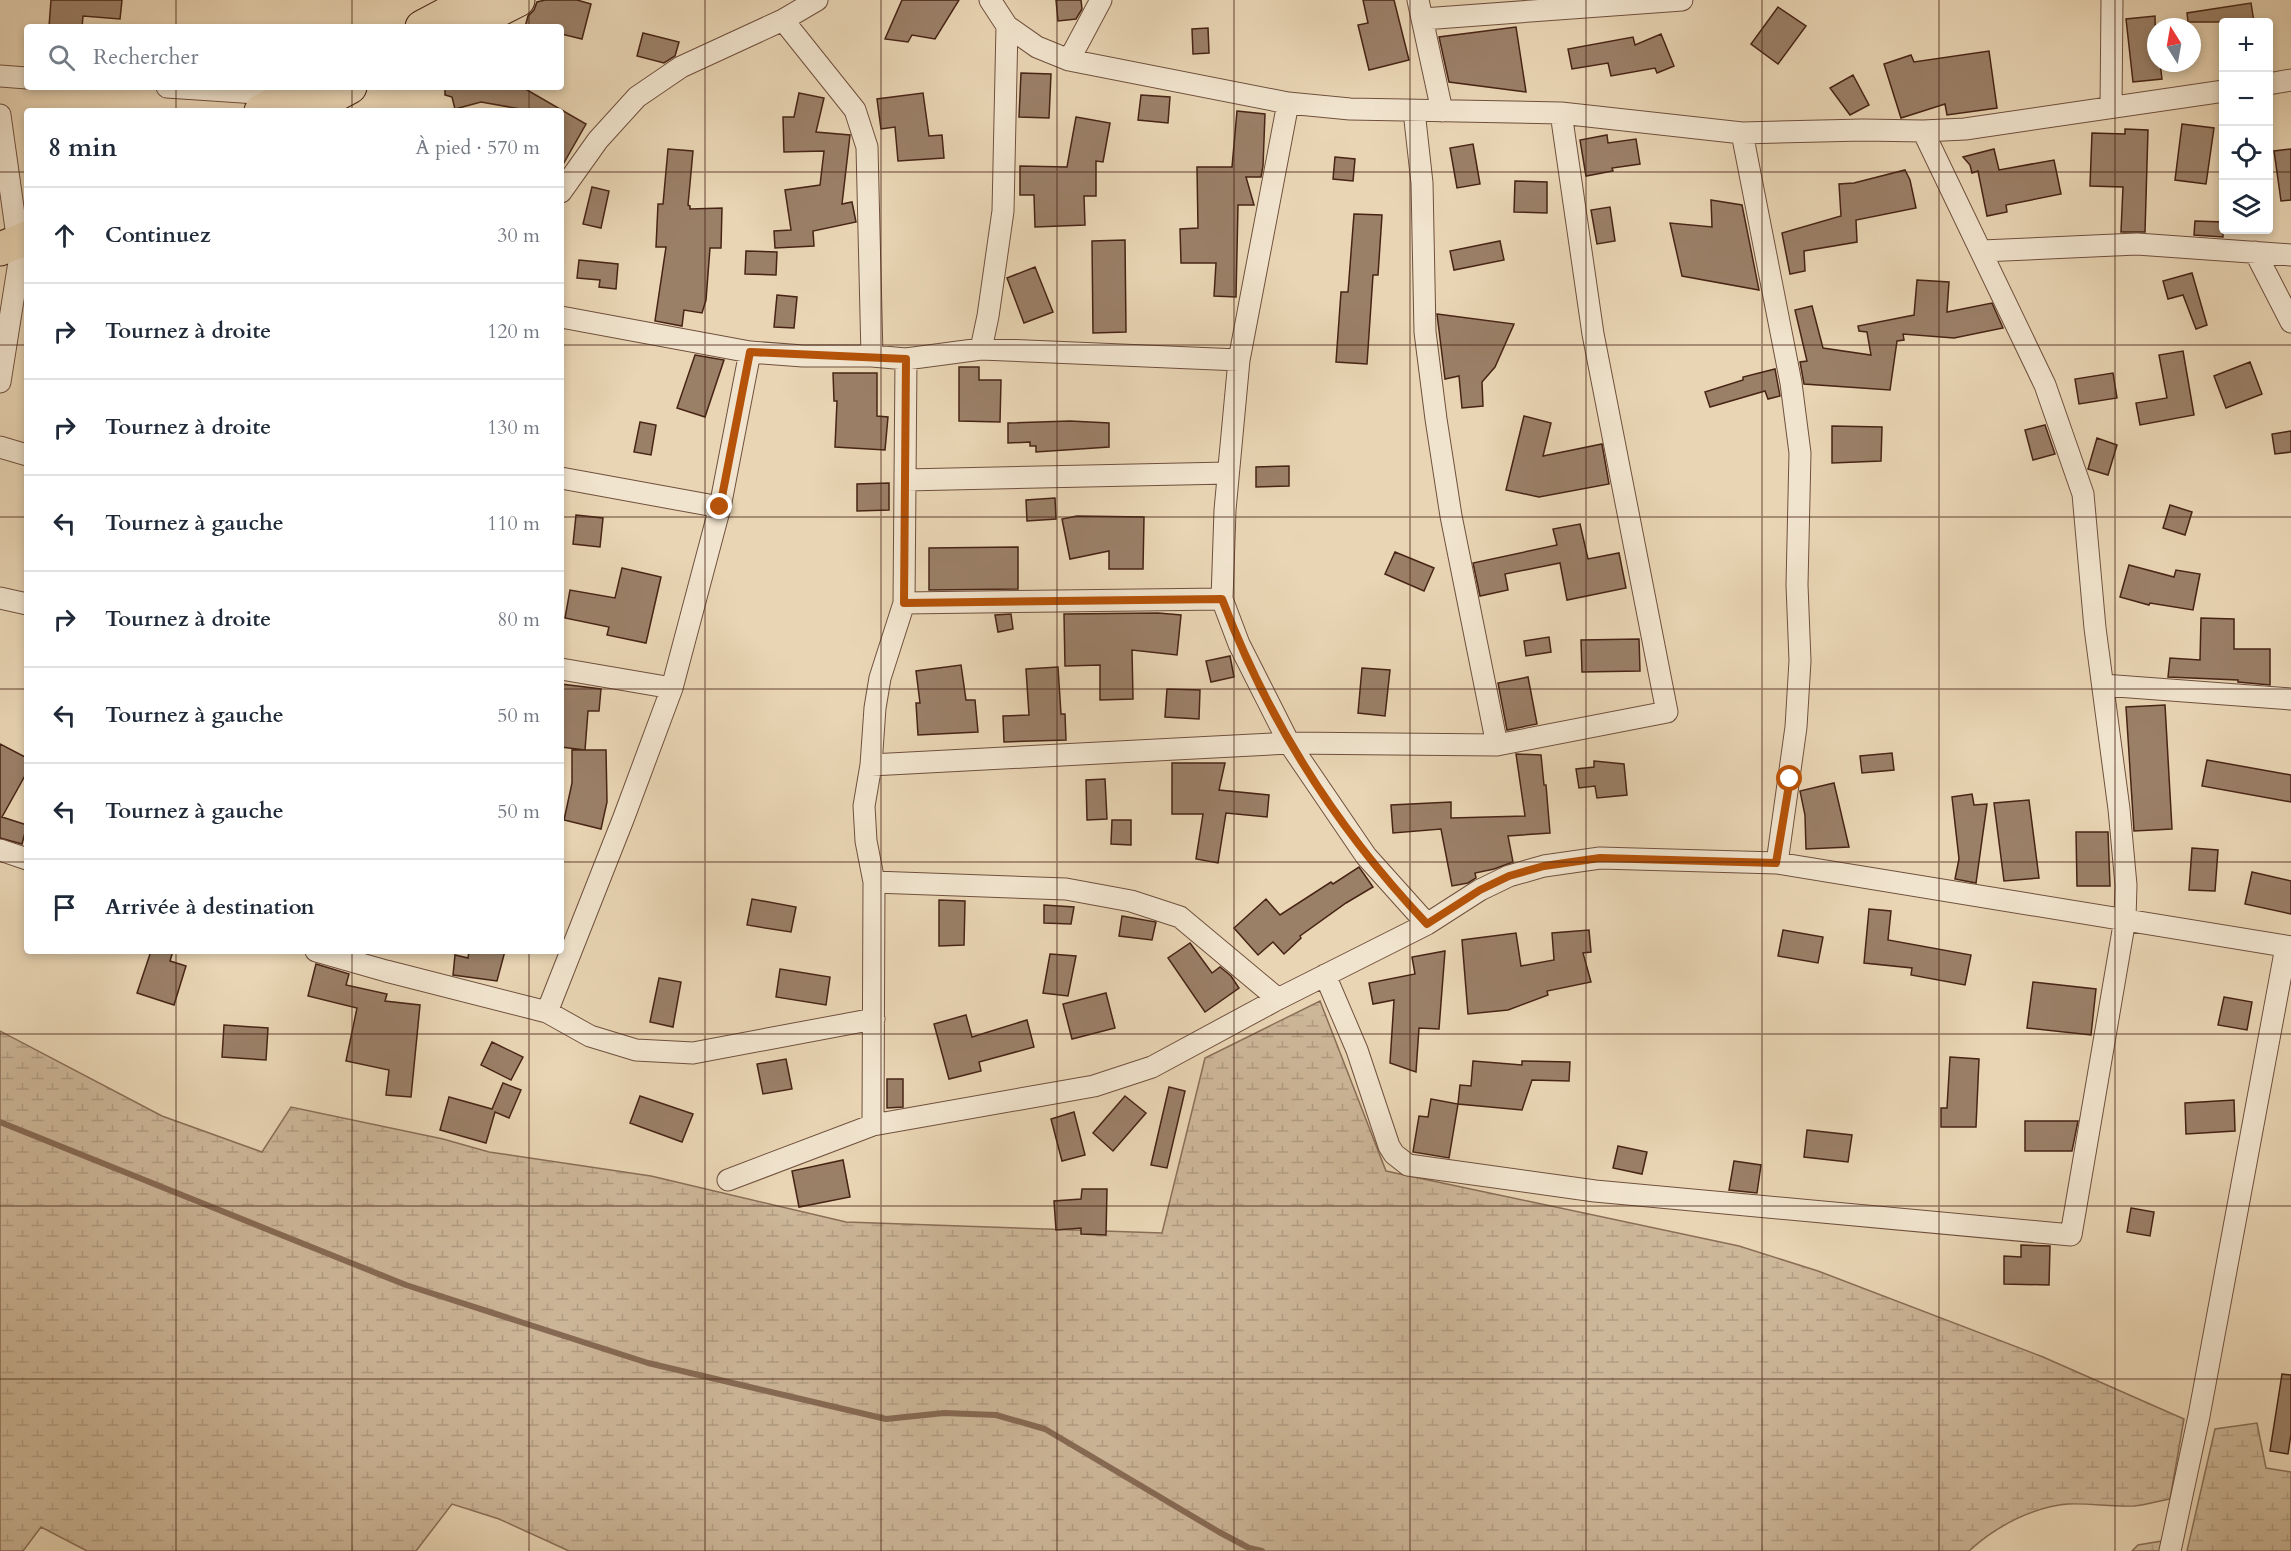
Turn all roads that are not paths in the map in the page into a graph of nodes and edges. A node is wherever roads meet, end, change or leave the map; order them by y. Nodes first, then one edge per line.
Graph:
1 (473, 0) edge
2 (518, 0) edge
3 (818, 0) edge
4 (990, 0) edge
5 (1101, 0) edge
6 (1682, 0) edge
7 (2112, 0) edge
8 (1421, 9) edge
9 (429, 16) edge
10 (783, 20) junction
11 (471, 24) edge
12 (1007, 26) junction
13 (1069, 60) junction
14 (0, 76) edge
15 (24, 78) edge
16 (2291, 81) edge
17 (2273, 83) edge
18 (204, 90) edge
19 (337, 90) edge
20 (2219, 92) edge
21 (301, 98) edge
22 (1288, 103) junction
23 (2111, 107) junction
24 (270, 108) edge
25 (1414, 111) junction
26 (1442, 111) junction
27 (1561, 113) junction
28 (0, 115) edge
29 (1923, 131) junction
30 (1742, 133) junction
31 (564, 188) edge
32 (1982, 251) junction
33 (2255, 252) junction
34 (15, 253) edge
35 (2291, 255) edge
36 (564, 318) edge
37 (2291, 322) edge
38 (981, 349) junction
39 (750, 352) junction
40 (872, 356) junction
41 (906, 359) junction
42 (1239, 360) junction
43 (0, 382) edge
44 (0, 447) edge
45 (24, 454) edge
46 (1228, 473) junction
47 (564, 479) edge
48 (906, 480) junction
49 (720, 507) junction
50 (0, 598) edge
51 (1222, 599) junction
52 (24, 603) edge
53 (904, 603) junction
54 (564, 670) edge
55 (2103, 685) junction
56 (672, 688) junction
57 (2291, 699) edge
58 (1289, 742) junction
59 (1497, 745) junction
60 (871, 765) junction
61 (0, 850) edge
62 (24, 858) edge
63 (1776, 863) junction
64 (874, 882) junction
65 (2125, 919) junction
66 (1427, 924) junction
67 (2289, 947) edge
68 (326, 954) edge
69 (1325, 975) junction
70 (1278, 999) junction
71 (547, 1012) junction
72 (874, 1019) junction
73 (873, 1125) junction
74 (728, 1180) dead end
75 (2170, 1551) edge

1 - 9 main road
2 - 11 main road
3 - 10 street
4 - 12 street
5 - 13 street
6 - 8 street
7 - 23 street
8 - 26 street
10 - 31 street
10 - 40 street
12 - 13 street
12 - 38 street
13 - 22 street
14 - 15 street
16 - 17 street
18 - 21 street
19 - 21 main road
20 - 23 street
21 - 24 main road
22 - 25 street
22 - 42 street
23 - 29 street
25 - 26 street
25 - 59 street
26 - 27 street
27 - 30 street
27 - 59 street
28 - 34 street
29 - 30 street
29 - 32 street
30 - 63 street
32 - 33 street
32 - 55 street
33 - 35 street
33 - 37 street
34 - 43 street
36 - 39 street
38 - 41 street
38 - 42 street
39 - 40 street
39 - 49 street
40 - 41 street
41 - 48 street
42 - 46 street
44 - 45 street
46 - 48 street
46 - 51 street
47 - 49 street
48 - 53 street
49 - 56 street
50 - 52 street
51 - 53 street
51 - 58 street
53 - 60 street
54 - 56 street
55 - 57 street
55 - 65 street
56 - 71 street
58 - 59 street
58 - 60 street
58 - 66 street
60 - 64 street
61 - 62 street
63 - 65 street
63 - 66 street
64 - 70 street
64 - 72 street
65 - 67 street
65 - 69 street
66 - 69 street
67 - 75 street
68 - 71 street
69 - 70 street
70 - 73 street
71 - 72 street
72 - 73 street
73 - 74 street

